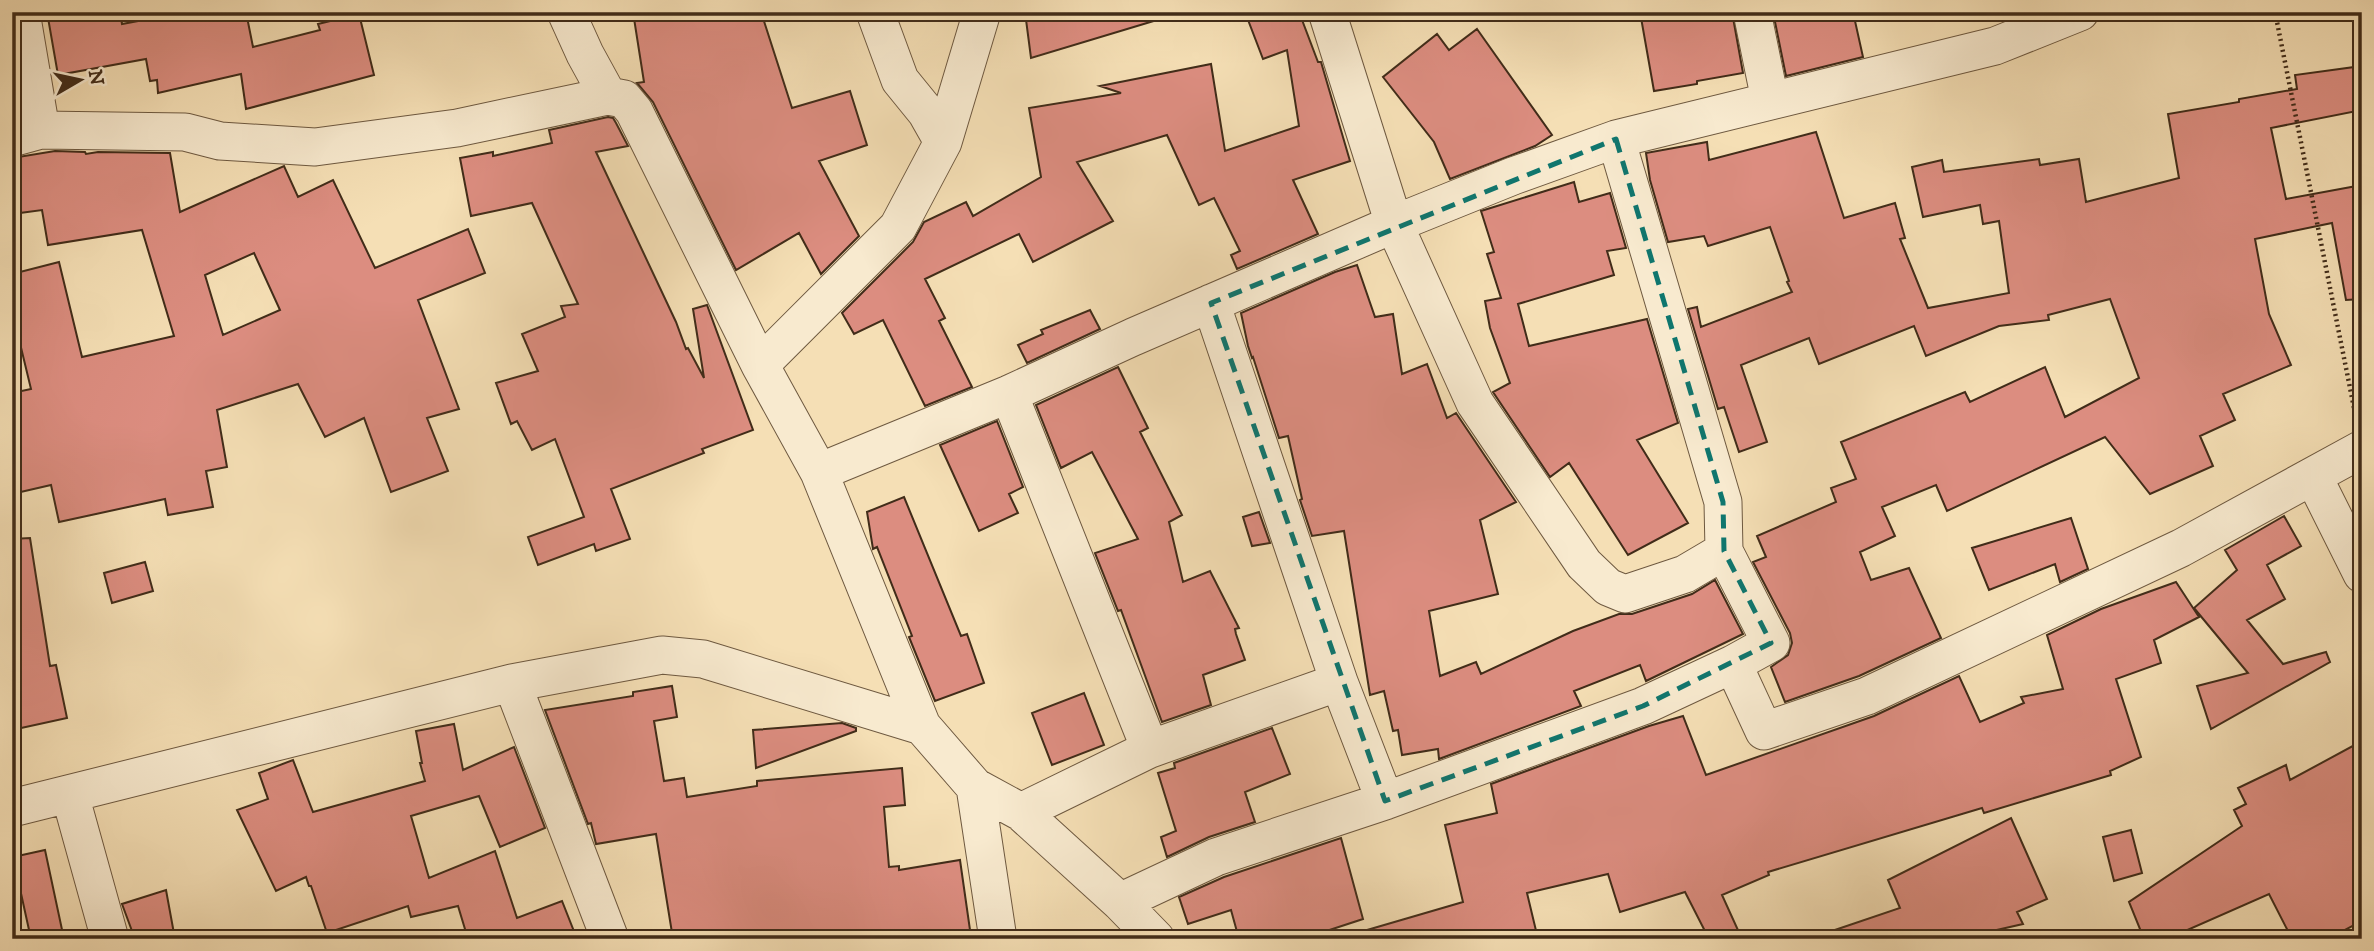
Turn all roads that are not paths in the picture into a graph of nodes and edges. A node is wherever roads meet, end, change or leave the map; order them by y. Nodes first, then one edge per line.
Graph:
1 (21, 12) edge
2 (566, 12) edge
3 (875, 12) edge
4 (982, 12) edge
5 (1327, 12) edge
6 (1752, 12) edge
7 (2080, 12) edge
8 (608, 96) junction
9 (1770, 100) junction
10 (27, 134) edge
11 (1616, 139) junction
12 (943, 142) junction
13 (1394, 224) junction
14 (1211, 303) junction
15 (760, 365) junction
16 (1009, 394) junction
17 (2359, 435) edge
18 (819, 472) junction
19 (2313, 475) junction
20 (1724, 551) junction
21 (2362, 574) edge
22 (1733, 664) junction
23 (512, 682) junction
24 (1339, 682) junction
25 (922, 726) junction
26 (1150, 749) junction
27 (975, 787) junction
28 (70, 794) junction
29 (1385, 801) junction
30 (12, 808) edge
31 (1021, 812) junction
32 (1120, 902) junction
33 (110, 939) edge
34 (610, 939) edge
35 (998, 939) edge
36 (1156, 939) edge

1 - 10 street
2 - 8 street
3 - 12 street
4 - 12 street
5 - 13 street
6 - 9 street
7 - 9 street
8 - 10 street
8 - 15 street
9 - 11 street
11 - 13 street
11 - 20 street
12 - 15 street
13 - 14 street
13 - 20 street
14 - 16 street
14 - 24 street
15 - 18 street
16 - 18 street
16 - 26 street
17 - 19 street
18 - 25 street
19 - 21 street
19 - 22 street
20 - 22 street
22 - 29 street
23 - 25 street
23 - 28 street
23 - 34 street
24 - 26 street
24 - 29 street
25 - 27 street
26 - 31 street
27 - 31 street
27 - 35 street
28 - 30 street
28 - 33 street
29 - 32 street
31 - 32 street
32 - 36 street

